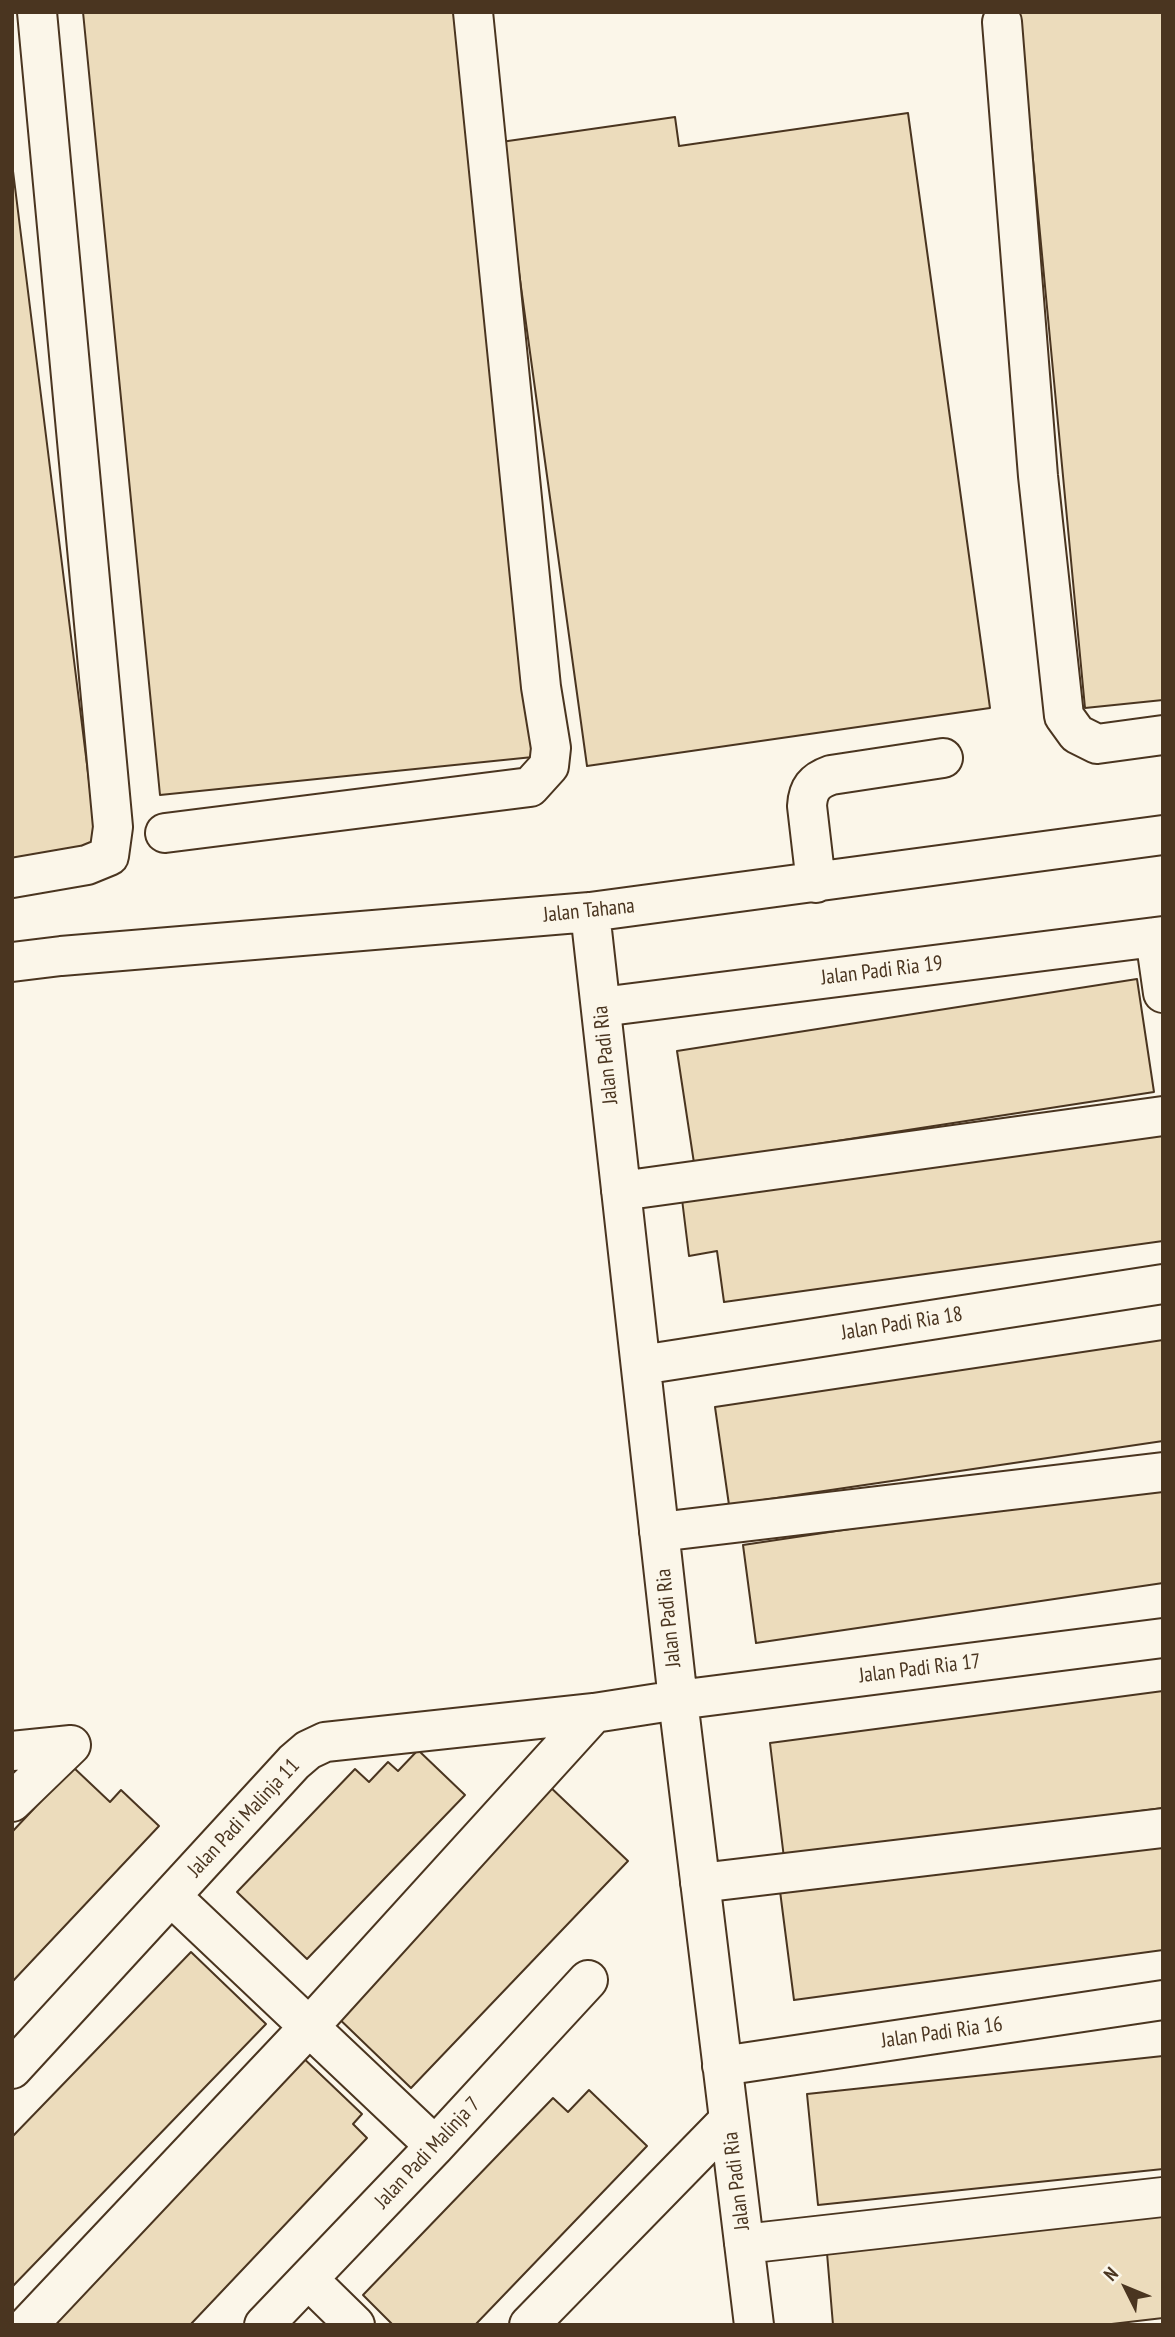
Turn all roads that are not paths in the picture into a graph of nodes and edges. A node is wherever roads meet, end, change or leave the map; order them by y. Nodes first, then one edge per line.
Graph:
1 (37, 12) edge
2 (473, 12) edge
3 (1002, 22) dead end
4 (1163, 735) edge
5 (943, 758) dead end
6 (165, 833) dead end
7 (1163, 835) edge
8 (12, 878) edge
9 (816, 883) junction
10 (590, 912) junction
11 (1159, 936) edge
12 (12, 962) edge
13 (1163, 993) edge
14 (601, 1007) junction
15 (1163, 1116) edge
16 (621, 1191) junction
17 (1163, 1284) edge
18 (641, 1365) junction
19 (1163, 1472) edge
20 (659, 1532) junction
21 (1163, 1638) edge
22 (678, 1700) junction
23 (594, 1713) junction
24 (12, 1751) edge
25 (12, 1802) edge
26 (1163, 1828) edge
27 (700, 1883) junction
28 (172, 1897) junction
29 (588, 1980) dead end
30 (1163, 2000) edge
31 (308, 2028) junction
32 (722, 2066) junction
33 (12, 2069) edge
34 (729, 2120) junction
35 (435, 2146) junction
36 (1163, 2197) edge
37 (744, 2244) junction
38 (308, 2279) junction
39 (750, 2324) edge
40 (28, 2325) edge
41 (264, 2325) edge
42 (355, 2325) edge
43 (529, 2325) edge

1 - 8 street
2 - 6 street
3 - 4 street
5 - 9 street
7 - 9 street, Jalan Tahana
9 - 10 street, Jalan Tahana
10 - 12 street, Jalan Tahana
10 - 14 street, Jalan Padi Ria
11 - 13 street
11 - 14 street, Jalan Padi Ria 19
14 - 16 street, Jalan Padi Ria
15 - 16 street
16 - 18 street, Jalan Padi Ria
17 - 18 street, Jalan Padi Ria 18
18 - 20 street, Jalan Padi Ria
19 - 20 street
20 - 22 street, Jalan Padi Ria
21 - 22 street, Jalan Padi Ria 17
22 - 23 street, Jalan Padi Malinja 11
22 - 27 street, Jalan Padi Ria
23 - 28 street, Jalan Padi Malinja 11
23 - 31 street
24 - 25 street
26 - 27 street
27 - 32 street, Jalan Padi Ria
28 - 31 street
28 - 33 street, Jalan Padi Malinja 11
29 - 35 street, Jalan Padi Malinja 7
30 - 32 street, Jalan Padi Ria 16
31 - 35 street
31 - 40 street
32 - 34 street, Jalan Padi Ria
34 - 37 street, Jalan Padi Ria
34 - 43 street
35 - 38 street, Jalan Padi Malinja 7
36 - 37 street
37 - 39 street, Jalan Padi Ria
38 - 41 street, Jalan Padi Malinja 7
38 - 42 street

